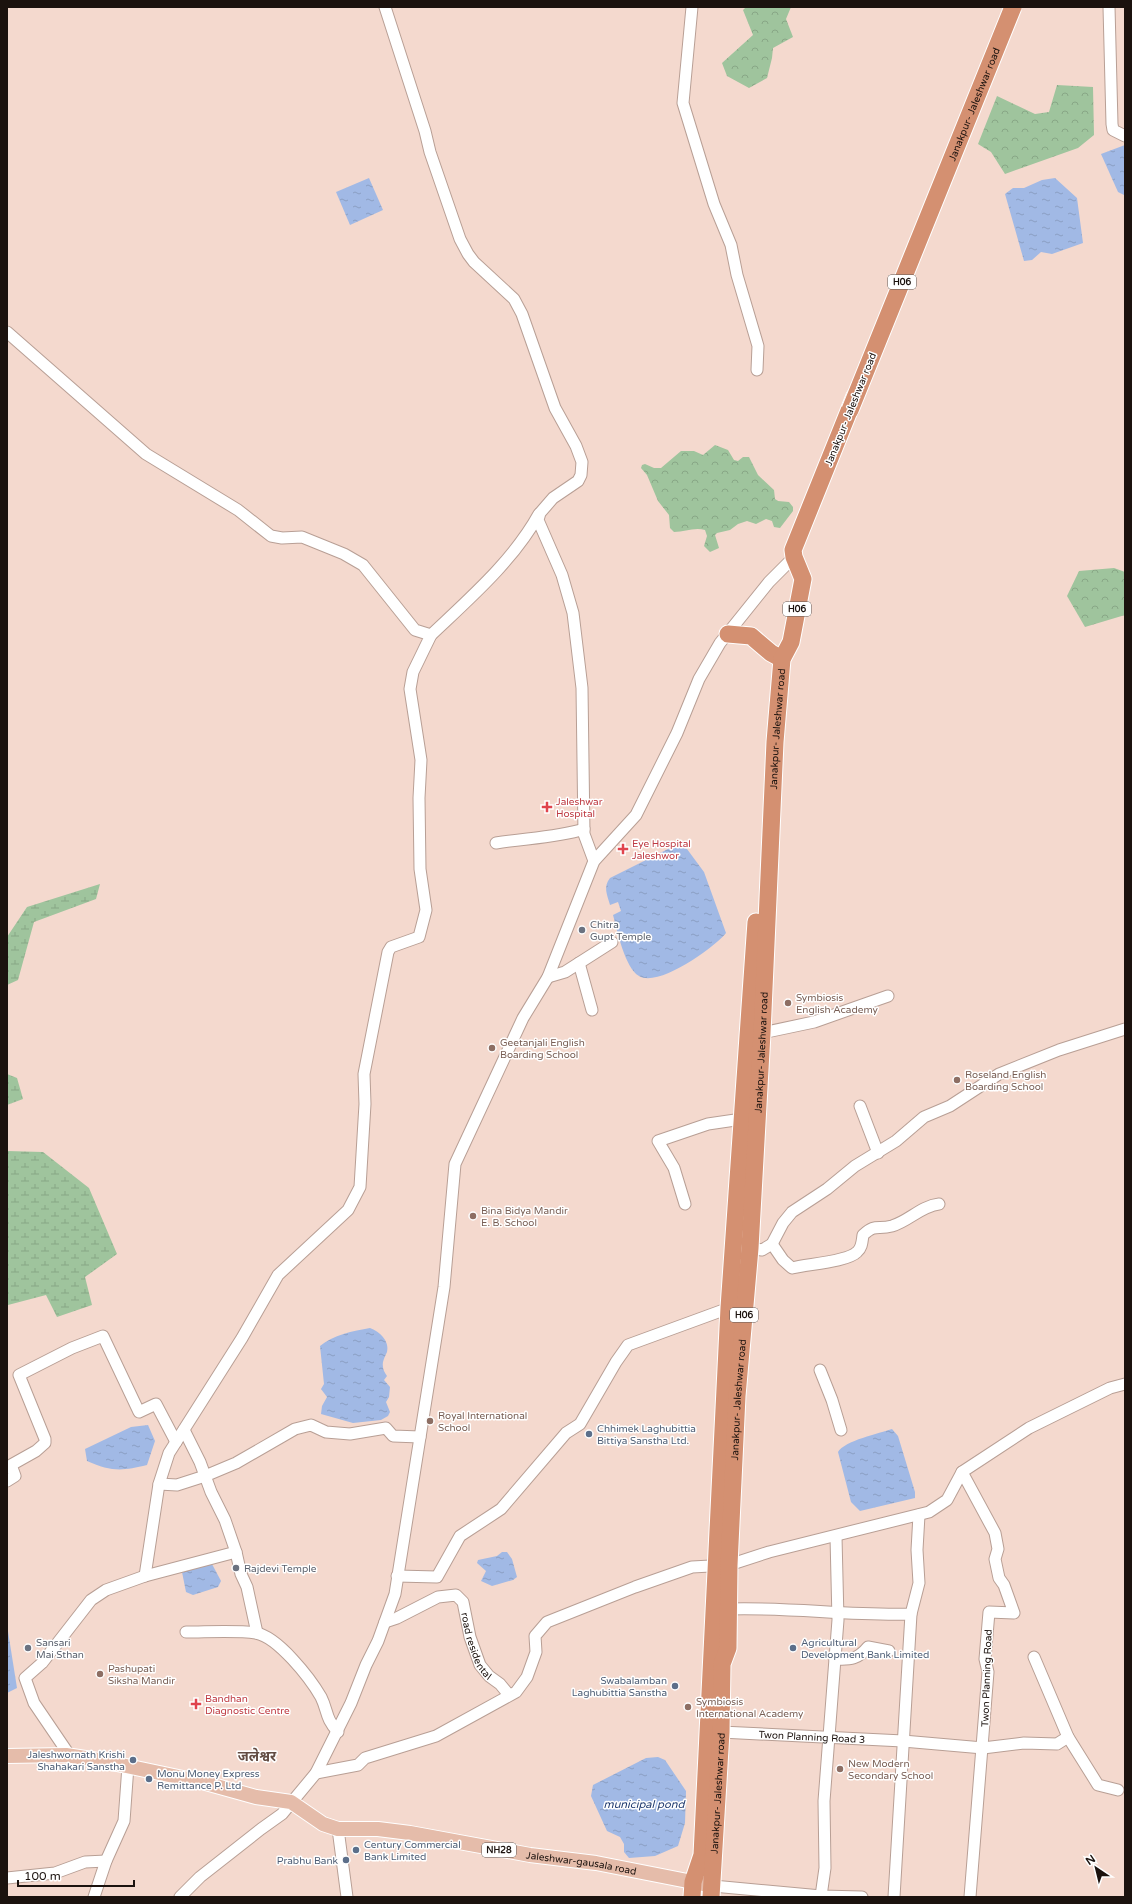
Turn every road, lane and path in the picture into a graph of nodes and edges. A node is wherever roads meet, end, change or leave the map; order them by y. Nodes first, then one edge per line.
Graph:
1 (385, 7) edge
2 (692, 7) edge
3 (1007, 7) edge
4 (1013, 7) edge
5 (1109, 7) edge
6 (1125, 136) edge
7 (917, 245) junction
8 (7, 332) edge
9 (757, 370) dead end
10 (540, 513) junction
11 (794, 557) junction
12 (728, 634) junction
13 (431, 635) junction
14 (782, 659) junction
15 (776, 742) junction
16 (584, 829) junction
17 (496, 843) dead end
18 (594, 861) junction
19 (612, 942) dead end
20 (579, 964) junction
21 (548, 976) junction
22 (888, 996) dead end
23 (592, 1010) dead end
24 (1125, 1029) edge
25 (762, 1033) junction
26 (860, 1106) dead end
27 (742, 1119) junction
28 (878, 1153) junction
29 (685, 1204) dead end
30 (939, 1204) dead end
31 (772, 1244) junction
32 (750, 1248) junction
33 (729, 1308) junction
34 (820, 1370) dead end
35 (1125, 1384) edge
36 (184, 1430) junction
37 (841, 1430) dead end
38 (420, 1437) junction
39 (176, 1442) junction
40 (962, 1472) junction
41 (205, 1476) junction
42 (7, 1481) edge
43 (159, 1484) junction
44 (919, 1515) junction
45 (836, 1537) junction
46 (236, 1552) junction
47 (723, 1565) junction
48 (145, 1576) junction
49 (398, 1576) junction
50 (729, 1609) junction
51 (837, 1612) junction
52 (911, 1614) junction
53 (385, 1622) junction
54 (186, 1632) dead end
55 (257, 1633) junction
56 (889, 1650) dead end
57 (1034, 1657) dead end
58 (835, 1659) junction
59 (509, 1695) junction
60 (338, 1732) junction
61 (720, 1732) junction
62 (1068, 1736) junction
63 (828, 1738) junction
64 (904, 1741) junction
65 (983, 1748) junction
66 (7, 1756) edge
67 (70, 1756) junction
68 (128, 1766) junction
69 (316, 1773) junction
70 (1118, 1790) dead end
71 (291, 1802) junction
72 (338, 1828) junction
73 (106, 1861) junction
74 (7, 1878) edge
75 (692, 1890) edge
76 (712, 1892) edge
77 (821, 1896) junction
78 (94, 1897) edge
79 (180, 1897) edge
80 (347, 1897) edge
81 (862, 1897) edge
82 (894, 1897) edge
83 (970, 1897) edge

1 - 10 street
2 - 9 street
3 - 7 highway, Janakpur- Jaleshwar road / H06
4 - 7 highway, Janakpur- Jaleshwar road / H06
4 - 7 highway, Janakpur- Jaleshwar road / H06, bridge
5 - 6 street
7 - 11 highway, Janakpur- Jaleshwar road / H06
8 - 13 street
10 - 13 street
10 - 16 street
11 - 12 street
11 - 14 highway, Janakpur- Jaleshwar road / H06
12 - 14 highway
12 - 18 street
13 - 36 street
14 - 15 highway, Janakpur- Jaleshwar road / H06
15 - 25 highway, Janakpur- Jaleshwar road / H06
15 - 27 highway, H06
16 - 17 street
16 - 18 street
18 - 21 street
19 - 20 street
20 - 21 street
20 - 23 street
21 - 38 street
22 - 25 street
24 - 28 street
25 - 32 highway, Janakpur- Jaleshwar road / H06
26 - 28 street
27 - 29 street
27 - 33 highway, H06
28 - 31 street
30 - 31 street
31 - 32 street
32 - 47 highway, Janakpur- Jaleshwar road / H06
33 - 47 highway, H06
33 - 49 street
34 - 37 street
35 - 40 street
36 - 39 street
36 - 41 street
38 - 41 street
38 - 49 street
39 - 42 street
39 - 43 street
40 - 44 street
40 - 65 street, Twon Planning Road
41 - 43 street
41 - 46 street
43 - 48 street
44 - 45 street
44 - 52 street
45 - 47 street
45 - 51 street
46 - 48 street
46 - 55 street
47 - 50 highway, Janakpur- Jaleshwar road / H06
47 - 59 street
47 - 75 highway, H06
48 - 67 street
49 - 53 street
50 - 51 street
50 - 61 highway, Janakpur- Jaleshwar road / H06
51 - 52 street
51 - 58 street
52 - 64 street
53 - 59 street, road residental
53 - 60 street
54 - 55 street
55 - 60 street
56 - 58 street
57 - 62 street
58 - 63 street
59 - 69 street
60 - 69 street
61 - 63 street, Twon Planning Road 3
61 - 76 highway, Janakpur- Jaleshwar road / H06
62 - 65 street
62 - 70 street
63 - 64 street, Twon Planning Road 3
63 - 77 street
64 - 65 street, Twon Planning Road 3
64 - 82 street
65 - 83 street
66 - 67 main road, Jaleshwar-gausala road
67 - 68 main road, Jaleshwar-gausala road
68 - 71 main road, Jaleshwar-gausala road
68 - 73 street
69 - 71 street
71 - 72 main road, Jaleshwar-gausala road / NH28
71 - 79 street
72 - 75 main road, Jaleshwar-gausala road / NH28
72 - 80 street
73 - 74 street
73 - 78 street
75 - 76 main road, Jaleshwar-gausala road / NH28
76 - 77 street
77 - 81 street

